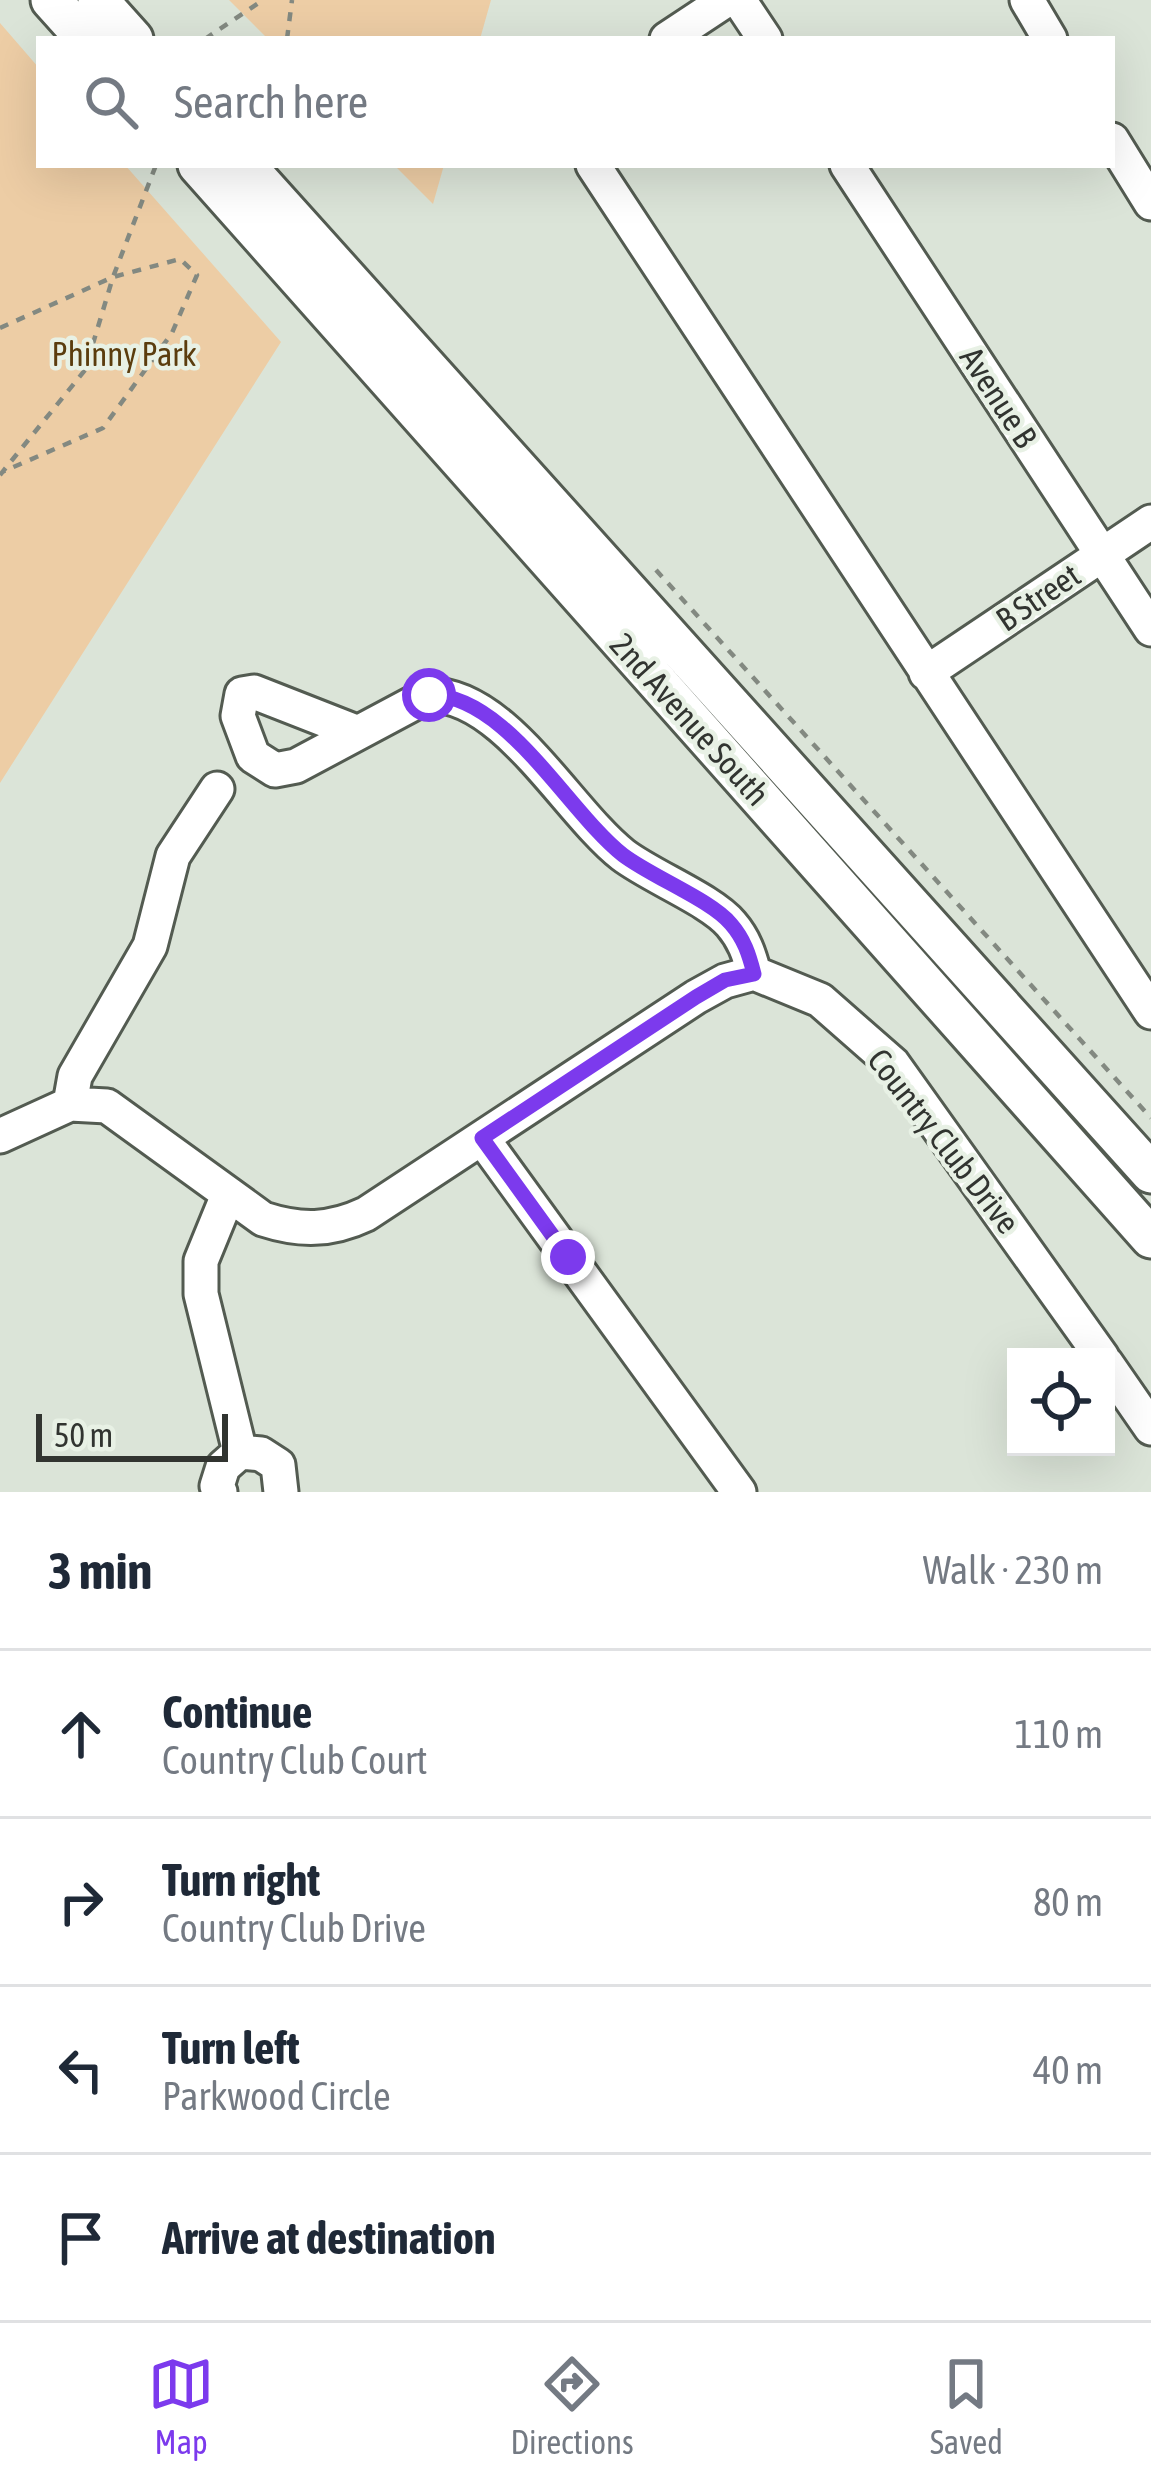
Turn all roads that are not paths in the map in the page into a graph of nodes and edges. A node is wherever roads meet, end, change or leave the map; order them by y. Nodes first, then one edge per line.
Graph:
1 (51, 0) edge
2 (98, 0) edge
3 (726, 0) edge
4 (739, 0) edge
5 (1027, 0) edge
6 (83, 36) edge
7 (130, 36) edge
8 (672, 36) edge
9 (763, 36) edge
10 (1049, 36) edge
11 (1115, 145) edge
12 (204, 168) edge
13 (595, 168) edge
14 (849, 168) edge
15 (237, 183) edge
16 (1151, 203) edge
17 (1151, 523) edge
18 (1102, 554) junction
19 (1151, 629) edge
20 (926, 673) junction
21 (356, 732) dead end
22 (217, 789) dead end
23 (754, 974) junction
24 (1151, 1012) edge
25 (70, 1104) junction
26 (0, 1136) edge
27 (482, 1138) junction
28 (1151, 1173) edge
29 (228, 1195) junction
30 (1151, 1238) edge
31 (1095, 1348) edge
32 (1115, 1376) edge
33 (1151, 1428) edge
34 (239, 1451) junction
35 (220, 1492) edge
36 (281, 1492) edge
37 (739, 1492) edge

1 - 6 main road
2 - 7 main road
3 - 8 street
4 - 9 street
5 - 10 street
11 - 16 street
12 - 15 main road
13 - 20 street
14 - 18 street, Avenue B
15 - 28 main road
15 - 30 main road, 2nd Avenue South
17 - 18 street, B Street
18 - 19 street, Avenue B
18 - 20 street, B Street
20 - 24 street
21 - 23 street
22 - 25 street
23 - 27 street
23 - 31 street, Country Club Drive
25 - 26 street
25 - 29 street
27 - 29 street
27 - 37 street
29 - 34 street
32 - 33 street, Country Club Drive
34 - 35 street
34 - 36 street

